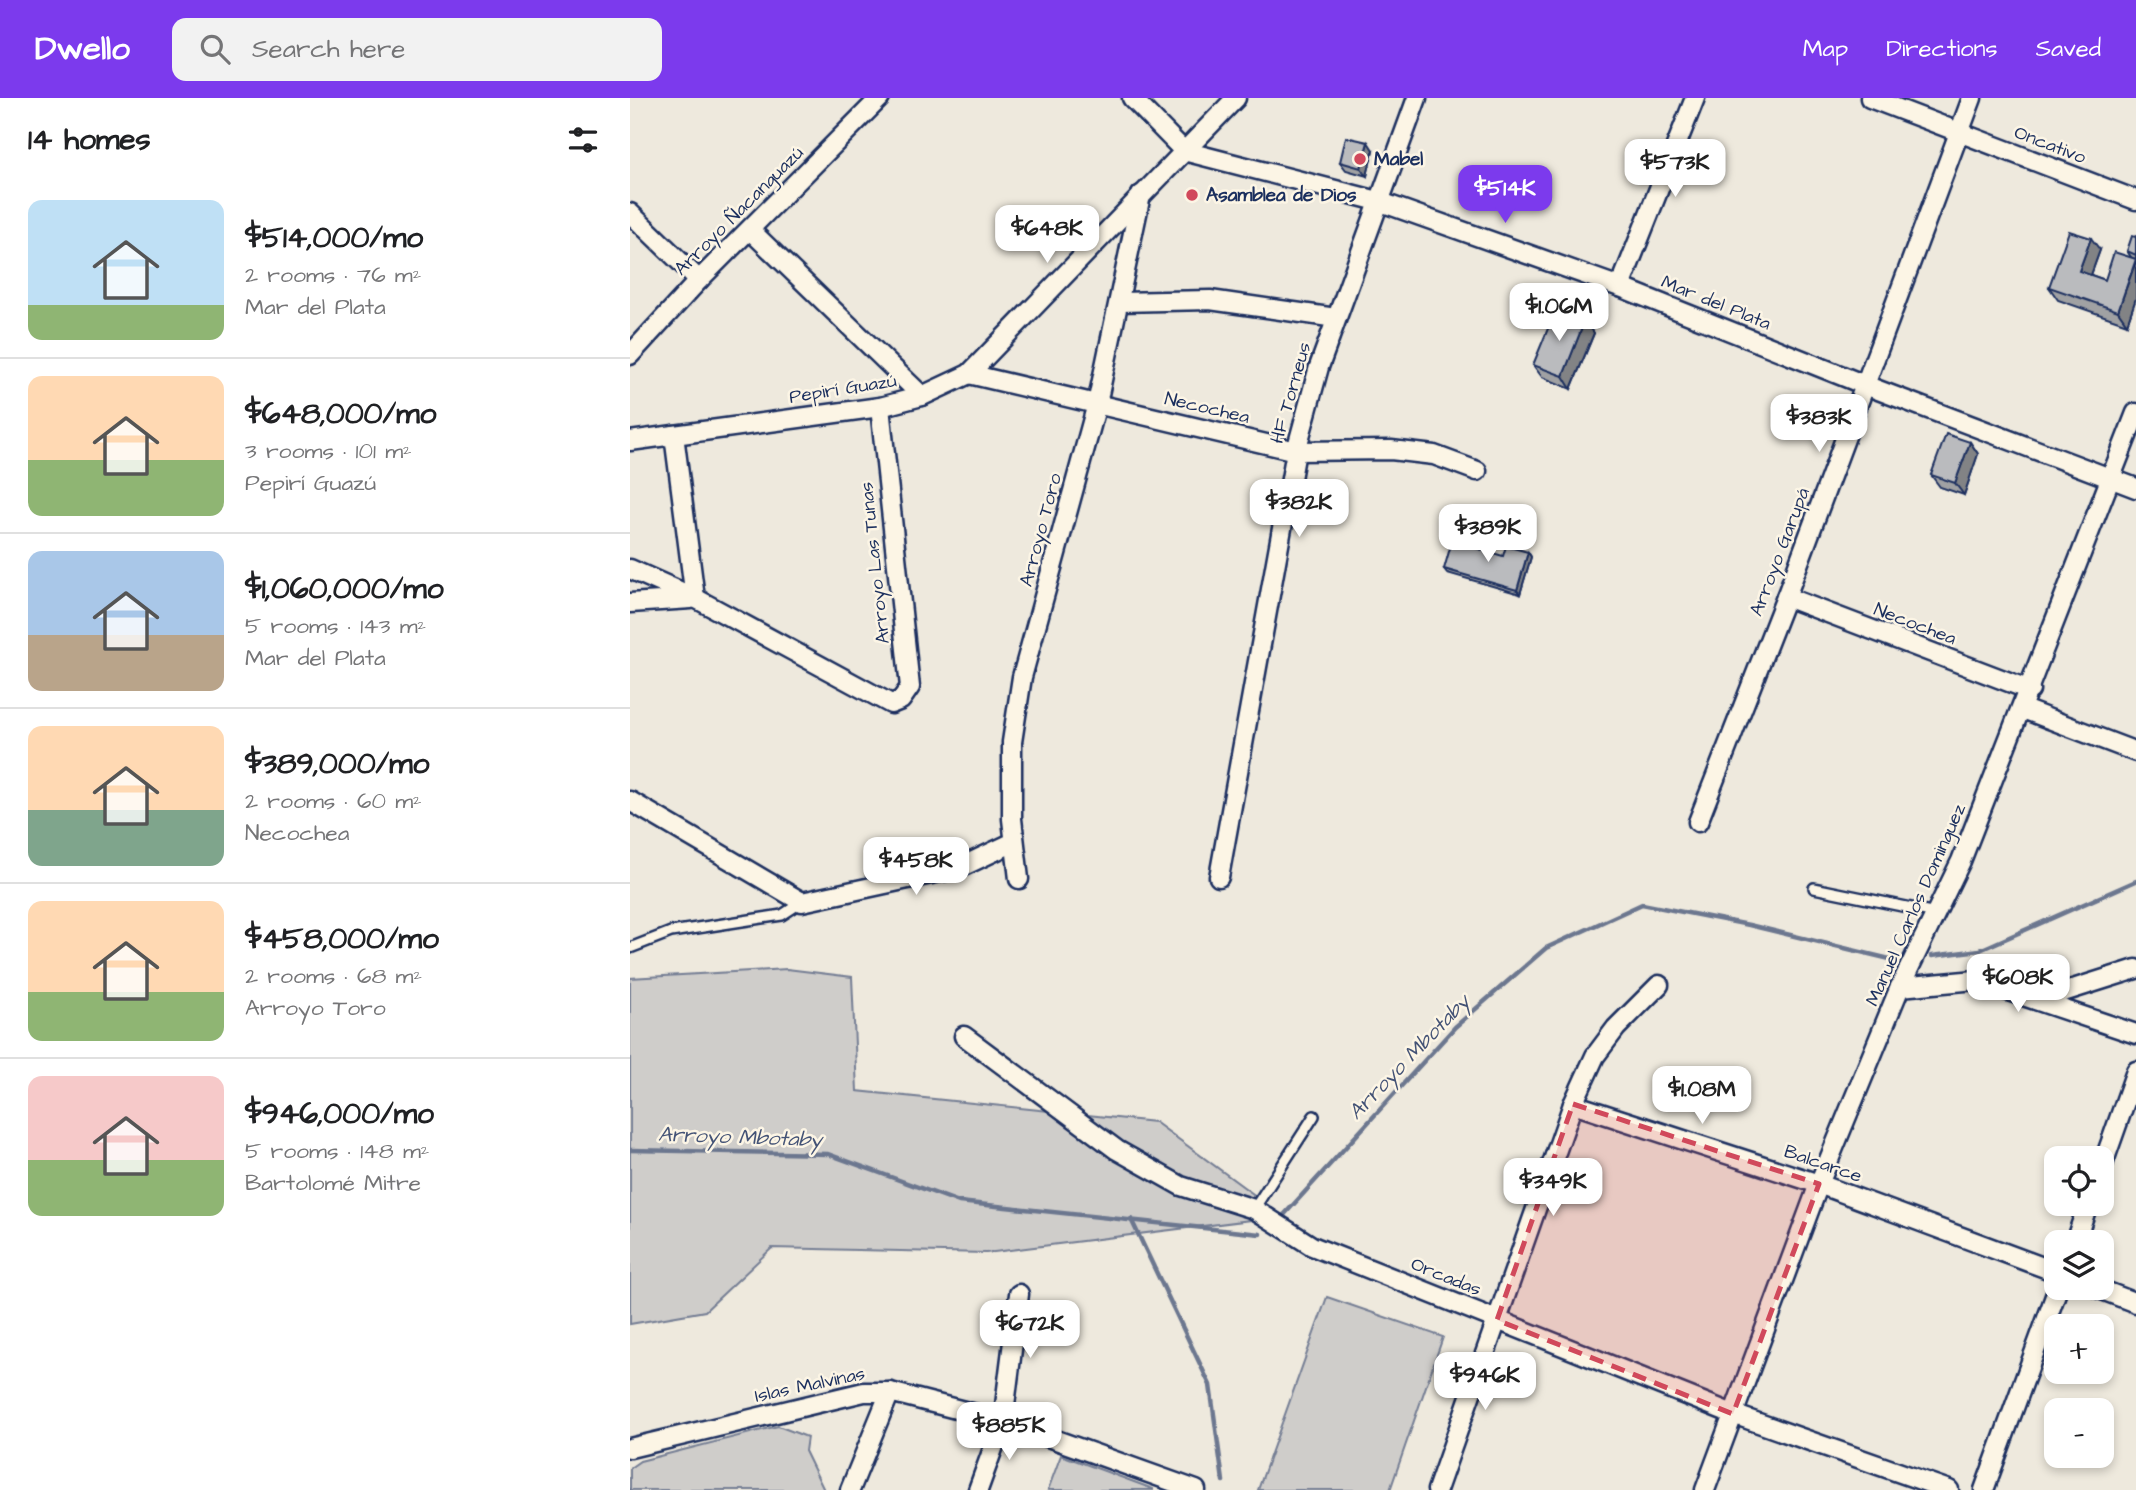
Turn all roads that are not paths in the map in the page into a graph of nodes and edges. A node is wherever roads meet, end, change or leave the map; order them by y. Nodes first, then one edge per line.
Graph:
1 (880, 98) edge
2 (1132, 98) edge
3 (1236, 98) edge
4 (1417, 98) edge
5 (1695, 98) edge
6 (1870, 98) edge
7 (1972, 98) edge
8 (1959, 132) junction
9 (1184, 152) junction
10 (1141, 195) junction
11 (2136, 200) edge
12 (1378, 201) junction
13 (630, 213) edge
14 (750, 230) junction
15 (699, 280) junction
16 (1620, 286) junction
17 (1119, 302) junction
18 (1336, 318) junction
19 (630, 355) edge
20 (969, 374) junction
21 (1865, 386) junction
22 (922, 396) junction
23 (1097, 404) junction
24 (880, 407) junction
25 (2136, 413) edge
26 (674, 435) junction
27 (630, 441) edge
28 (1296, 451) junction
29 (1477, 471) dead end
30 (2111, 478) junction
31 (2136, 488) edge
32 (630, 569) edge
33 (1786, 597) junction
34 (695, 598) junction
35 (630, 603) edge
36 (2029, 690) junction
37 (2022, 709) junction
38 (2136, 752) edge
39 (630, 801) edge
40 (1698, 822) dead end
41 (1014, 842) junction
42 (1219, 877) dead end
43 (1019, 879) dead end
44 (1814, 888) dead end
45 (802, 902) junction
46 (1936, 913) junction
47 (630, 947) edge
48 (2136, 969) edge
49 (1659, 985) dead end
50 (1900, 987) junction
51 (2038, 1000) junction
52 (2136, 1034) edge
53 (964, 1036) dead end
54 (2136, 1071) edge
55 (1573, 1104) junction
56 (1314, 1116) dead end
57 (2109, 1146) edge
58 (1819, 1184) junction
59 (1254, 1209) junction
60 (2044, 1268) edge
61 (1019, 1294) dead end
62 (2114, 1295) edge
63 (2054, 1300) edge
64 (2136, 1303) edge
65 (1497, 1320) junction
66 (890, 1392) junction
67 (1733, 1414) junction
68 (1003, 1421) junction
69 (630, 1448) edge
70 (1168, 1485) edge
71 (850, 1490) edge
72 (978, 1490) edge
73 (1196, 1490) edge
74 (1437, 1490) edge
75 (1704, 1490) edge
76 (1949, 1490) edge
77 (1983, 1490) edge

1 - 14 street, Arroyo Ñacanguazú
2 - 9 street
3 - 9 street, Pepirí Guazú
4 - 12 street, HF Torneus
5 - 16 street
6 - 8 street, Oncativo
7 - 8 street, Arroyo Garupá
8 - 11 street, Oncativo
8 - 21 street, Arroyo Garupá
9 - 10 street, Pepirí Guazú
9 - 12 street, Mar del Plata
10 - 17 street, Arroyo Toro
10 - 20 street, Pepirí Guazú
12 - 16 street, Mar del Plata
12 - 18 street, HF Torneus
13 - 15 street
14 - 15 street, Arroyo Ñacanguazú
14 - 22 street
15 - 19 street, Arroyo Ñacanguazú
16 - 21 street, Mar del Plata
17 - 18 street
17 - 23 street, Arroyo Toro
18 - 28 street, HF Torneus
20 - 22 street, Pepirí Guazú
20 - 23 street, Necochea
21 - 30 street, Mar del Plata
21 - 33 street, Arroyo Garupá
22 - 24 street, Pepirí Guazú
23 - 28 street, Necochea
23 - 41 street, Arroyo Toro
24 - 26 street, Pepirí Guazú
24 - 34 street, Arroyo Las Tunas
25 - 30 street, Manuel Carlos Dominguez
26 - 27 street, Pepirí Guazú
26 - 34 street
28 - 29 street, Necochea
28 - 42 street, HF Torneus
30 - 31 street, Mar del Plata
30 - 36 street, Manuel Carlos Dominguez
32 - 34 street
33 - 36 street, Necochea
33 - 40 street, Arroyo Garupá
34 - 35 street
36 - 37 street, Manuel Carlos Dominguez
37 - 38 street
37 - 46 street, Manuel Carlos Dominguez
39 - 45 street
41 - 43 street, Arroyo Toro
41 - 45 street
44 - 46 lane
45 - 47 lane
46 - 50 street, Manuel Carlos Dominguez
48 - 51 street
49 - 55 street
50 - 51 street
50 - 58 street, Manuel Carlos Dominguez
51 - 52 street
53 - 59 street, Orcadas
54 - 57 street
55 - 58 street, Balcarce
55 - 65 street
56 - 59 lane
58 - 60 street, Balcarce
58 - 67 street, Manuel Carlos Dominguez
59 - 65 street, Orcadas
61 - 68 street
62 - 64 street
63 - 77 street
65 - 67 street, Orcadas
65 - 74 street
66 - 68 street, Islas Malvinas
66 - 69 street, Islas Malvinas
66 - 71 street
67 - 75 street, Manuel Carlos Dominguez
67 - 76 street, Orcadas
68 - 70 street, Islas Malvinas
68 - 72 street
70 - 73 street, Islas Malvinas

